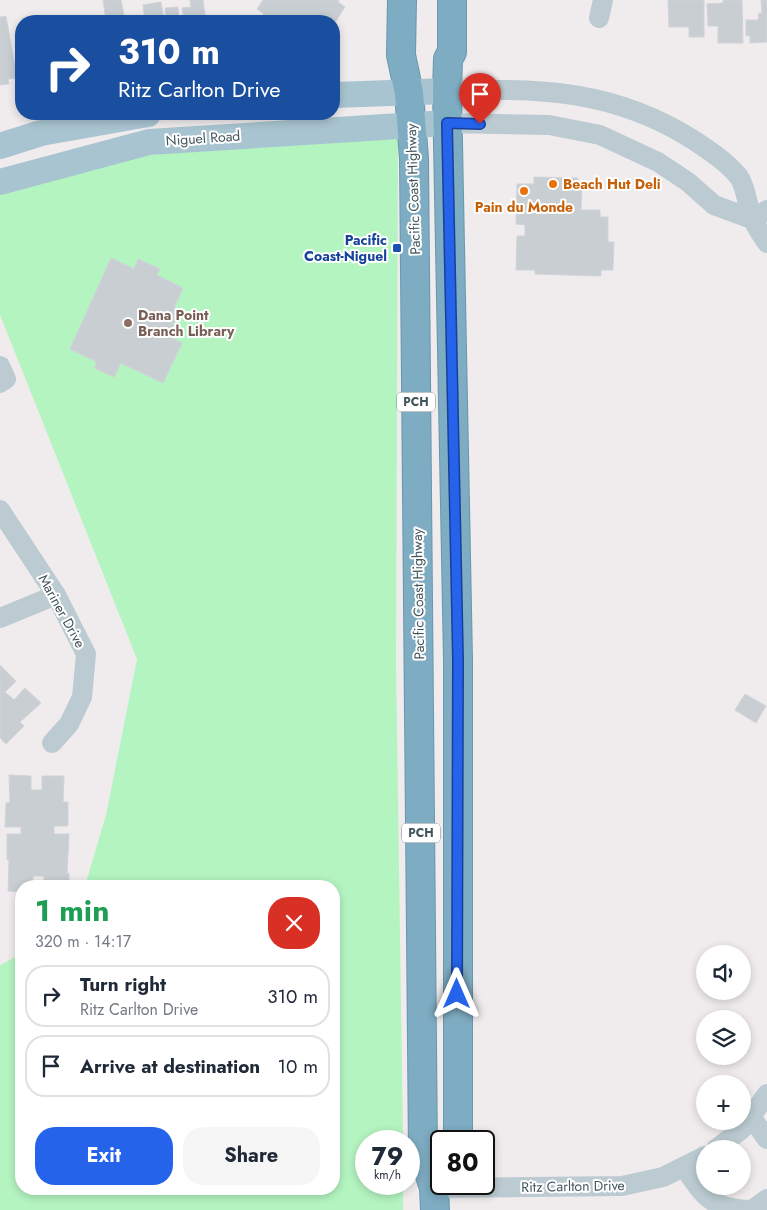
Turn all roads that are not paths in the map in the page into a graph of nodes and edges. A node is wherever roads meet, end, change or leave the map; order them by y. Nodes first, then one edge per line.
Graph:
1 (402, 0) edge
2 (452, 0) edge
3 (447, 91) junction
4 (409, 93) junction
5 (340, 95) edge
6 (114, 120) edge
7 (447, 123) junction
8 (412, 124) junction
9 (0, 146) edge
10 (0, 182) edge
11 (760, 214) edge
12 (767, 243) edge
13 (0, 510) edge
14 (56, 595) junction
15 (0, 618) edge
16 (52, 743) dead end
17 (767, 1094) edge
18 (751, 1117) joint
19 (458, 1130) edge
20 (740, 1130) edge
21 (767, 1139) edge
22 (727, 1140) edge
23 (696, 1161) edge
24 (684, 1167) junction
25 (430, 1173) edge
26 (495, 1190) edge
27 (767, 1199) edge
28 (752, 1210) edge

1 - 4 highway, Pacific Coast Highway / PCH
2 - 3 highway, PCH
3 - 4 main road
3 - 7 highway, PCH
3 - 11 street
4 - 5 main road
4 - 8 highway, Pacific Coast Highway / PCH
6 - 9 main road
7 - 8 main road, Niguel Road
7 - 11 street
7 - 19 highway, PCH
8 - 10 main road, Niguel Road
8 - 25 highway, Pacific Coast Highway / PCH
11 - 12 street
13 - 14 street, Mariner Drive
14 - 15 street
14 - 16 street, Mariner Drive
17 - 18 street
18 - 21 street
20 - 22 street
23 - 24 street, Ritz Carlton Drive
24 - 26 street, Ritz Carlton Drive
24 - 28 street
27 - 28 street

